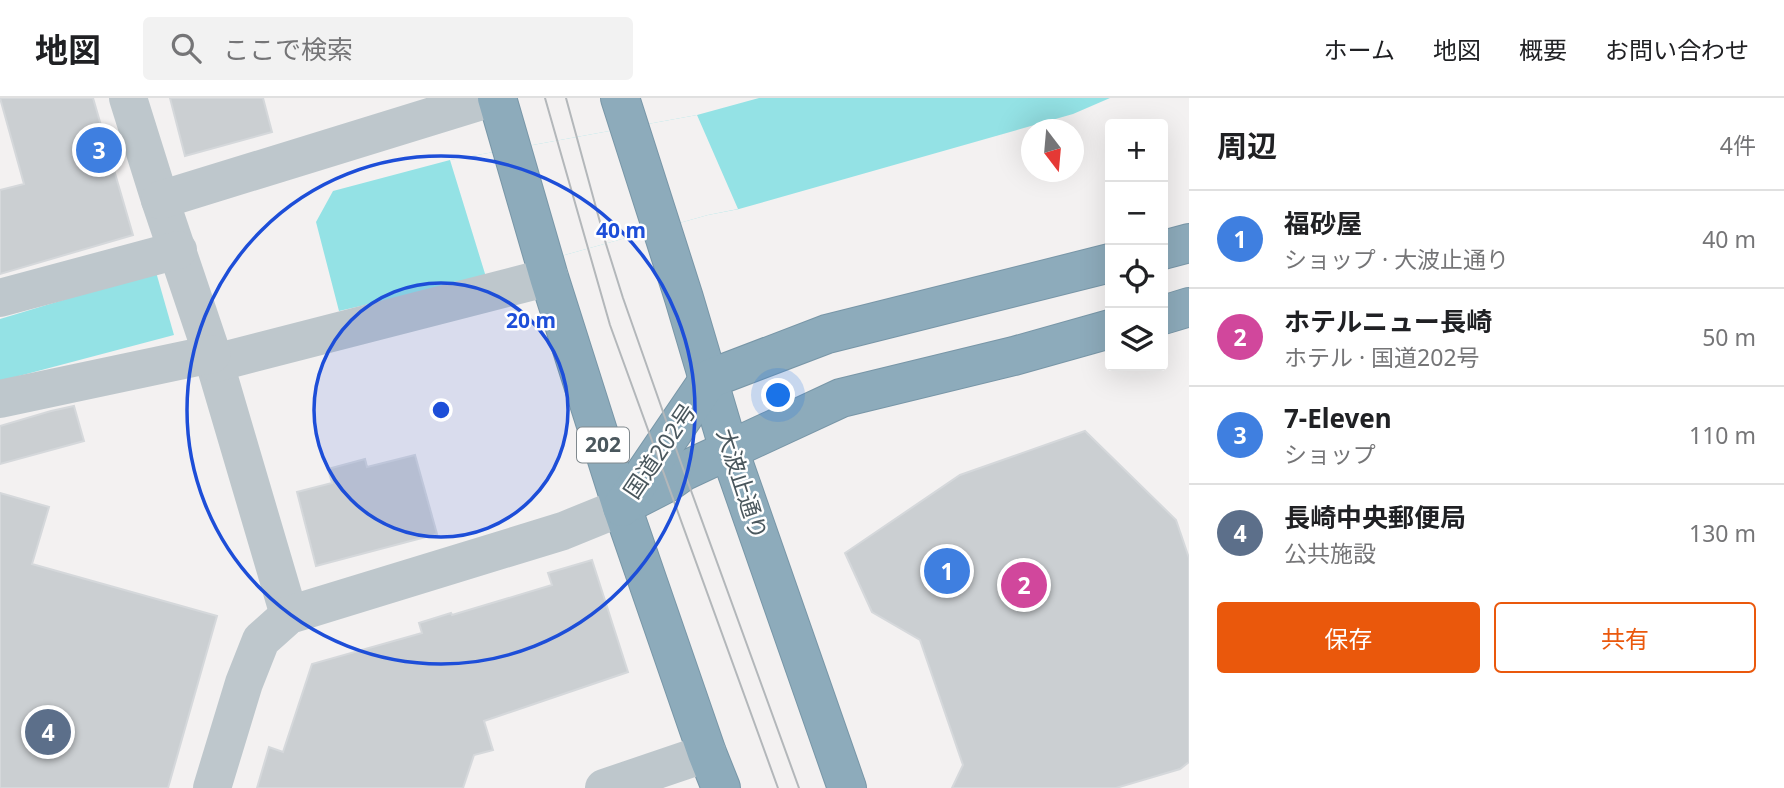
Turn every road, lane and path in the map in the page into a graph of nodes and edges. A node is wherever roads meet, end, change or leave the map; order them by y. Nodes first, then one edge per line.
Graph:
1 (128, 98) edge
2 (491, 98) edge
3 (497, 98) edge
4 (622, 104) edge
5 (160, 200) junction
6 (1189, 243) edge
7 (1168, 249) edge
8 (177, 250) junction
9 (1105, 264) edge
10 (548, 271) junction
11 (0, 298) edge
12 (1189, 307) edge
13 (1168, 313) edge
14 (1105, 330) edge
15 (214, 359) junction
16 (709, 379) junction
17 (0, 399) edge
18 (729, 450) junction
19 (622, 507) junction
20 (289, 615) junction
21 (707, 754) junction
22 (212, 788) edge
23 (604, 788) edge
24 (721, 788) edge
25 (847, 788) edge

1 - 5 street
2 - 5 street
3 - 10 highway, 202
4 - 16 highway, 大波止通り
5 - 8 street
6 - 7 highway
8 - 11 street
8 - 15 street
9 - 16 highway, 国道202号
10 - 15 street
10 - 19 highway, 202
12 - 13 highway
14 - 18 highway, 国道202号
15 - 17 street
15 - 20 street
16 - 18 highway, 大波止通り
16 - 19 highway, 国道202号 / 202
18 - 19 highway, 国道202号
18 - 25 highway, 大波止通り
19 - 20 street
19 - 21 highway, 202
20 - 22 street
21 - 23 street
21 - 24 highway, 202

